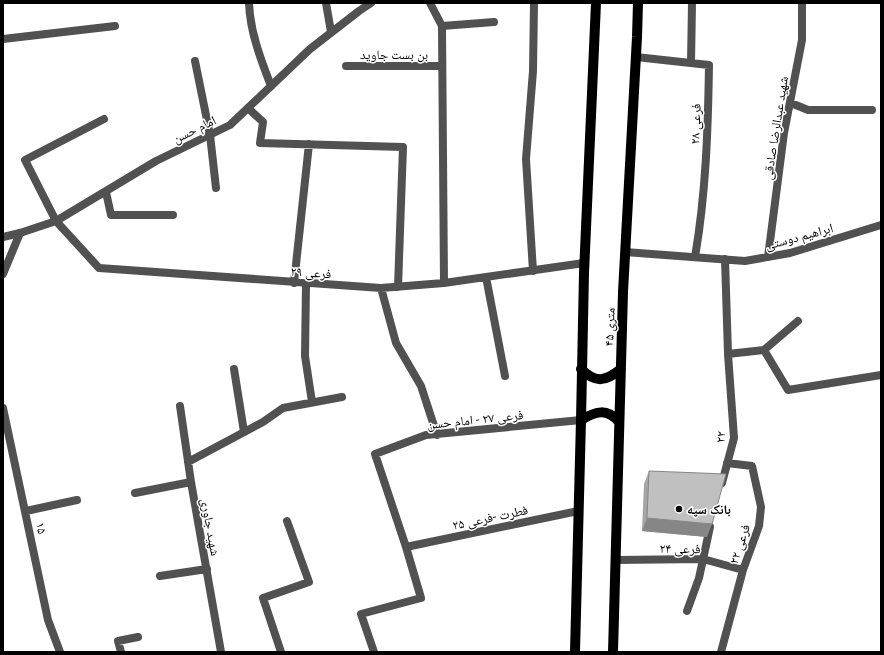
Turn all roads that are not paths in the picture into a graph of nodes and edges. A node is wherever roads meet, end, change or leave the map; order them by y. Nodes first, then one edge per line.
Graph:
1 (249, 3) edge
2 (326, 3) edge
3 (371, 3) edge
4 (430, 3) edge
5 (534, 3) edge
6 (596, 3) edge
7 (638, 3) edge
8 (692, 3) edge
9 (802, 3) edge
10 (494, 22) dead end
11 (115, 26) dead end
12 (442, 26) junction
13 (331, 32) junction
14 (3, 39) edge
15 (636, 57) junction
16 (195, 61) dead end
17 (691, 63) junction
18 (346, 66) dead end
19 (442, 66) junction
20 (271, 86) junction
21 (791, 103) junction
22 (248, 108) junction
23 (872, 110) dead end
24 (104, 119) dead end
25 (210, 135) junction
26 (309, 144) junction
27 (216, 188) dead end
28 (106, 192) junction
29 (173, 215) dead end
30 (56, 221) junction
31 (881, 225) edge
32 (20, 233) junction
33 (3, 237) edge
34 (626, 252) junction
35 (695, 257) junction
36 (768, 257) junction
37 (725, 259) junction
38 (584, 263) junction
39 (533, 271) junction
40 (3, 274) edge
41 (486, 277) junction
42 (294, 283) junction
43 (444, 283) junction
44 (306, 284) junction
45 (398, 287) junction
46 (381, 288) junction
47 (798, 321) dead end
48 (764, 350) junction
49 (728, 354) junction
50 (234, 369) dead end
51 (581, 369) junction
52 (621, 369) junction
53 (881, 375) edge
54 (506, 376) dead end
55 (342, 397) dead end
56 (312, 402) junction
57 (180, 406) dead end
58 (3, 408) edge
59 (581, 420) junction
60 (619, 422) junction
61 (244, 432) junction
62 (437, 435) junction
63 (188, 462) junction
64 (727, 463) junction
65 (191, 482) junction
66 (135, 493) dead end
67 (719, 494) edge
68 (77, 500) dead end
69 (26, 511) junction
70 (578, 511) junction
71 (713, 517) edge
72 (287, 521) dead end
73 (406, 547) junction
74 (703, 559) junction
75 (616, 560) junction
76 (207, 569) junction
77 (743, 570) junction
78 (160, 576) dead end
79 (687, 611) dead end
80 (138, 637) dead end
81 (60, 652) edge
82 (121, 652) edge
83 (220, 652) edge
84 (281, 652) edge
85 (374, 652) edge
86 (575, 652) edge
87 (613, 652) edge
88 (721, 652) edge

1 - 20 street
2 - 13 street
3 - 13 street, امام حسن
4 - 12 street
5 - 39 street
6 - 38 main road, ۴۵ متری
7 - 15 main road, ۴۵ متری
8 - 17 street
9 - 21 street, شهید عبدالرضا صادقی
10 - 12 street
11 - 14 street
12 - 19 street
13 - 20 street, امام حسن
15 - 17 street, فرعی ۲۸
15 - 34 main road, ۴۵ متری
16 - 25 street
17 - 35 street, فرعی ۲۸
18 - 19 street, بن بست جاوید
19 - 43 street
20 - 22 street, امام حسن
21 - 23 street
21 - 36 street, شهید عبدالرضا صادقی
22 - 25 street, امام حسن
22 - 26 street
24 - 30 street, فرعی ۲۹
25 - 27 street
25 - 28 street, امام حسن
26 - 42 street
26 - 45 street
28 - 29 street
28 - 30 street, امام حسن
30 - 32 street, امام حسن
30 - 42 street, فرعی ۲۹
31 - 36 street, ابراهیم دوستی
32 - 33 street, امام حسن
32 - 40 street
34 - 35 street, ابراهیم دوستی
34 - 52 main road, ۴۵ متری
35 - 37 street, ابراهیم دوستی
36 - 37 street, ابراهیم دوستی
37 - 49 street, ۲۲
38 - 39 street, فرعی ۲۹
38 - 51 main road, ۴۵ متری
39 - 41 street, فرعی ۲۹
41 - 43 street, فرعی ۲۹
41 - 54 street
42 - 44 street, فرعی ۲۹
43 - 45 street, فرعی ۲۹
44 - 46 street, فرعی ۲۹
44 - 56 street
45 - 46 street, فرعی ۲۹
46 - 62 street
47 - 48 street
48 - 49 street
48 - 53 street
49 - 64 street, ۲۲
50 - 61 street
51 - 52 main road
51 - 59 main road, ۴۵ متری
52 - 60 main road, ۴۵ متری
55 - 56 street
56 - 61 street
57 - 63 street, شهید جاوری
58 - 69 street, ۱۵
59 - 60 main road
59 - 62 street, فرعی ۲۷ - امام حسن
59 - 70 main road, ۴۵ متری
60 - 75 main road, ۴۵ متری
61 - 63 street
62 - 73 street, فرعی ۲۷ - امام حسن
63 - 65 street, شهید جاوری
64 - 67 street, ۲۲
64 - 77 street, فرعی ۲۲
65 - 66 street
65 - 76 street, شهید جاوری
68 - 69 street
69 - 81 street, ۱۵
70 - 73 street, فطرت -فرعی ۲۵
70 - 86 main road, ۴۵ متری
71 - 74 street
72 - 84 street
73 - 85 street
74 - 75 street, فرعی ۲۴
74 - 77 street, فرعی ۲۴
74 - 79 street
75 - 87 main road, ۴۵ متری
76 - 78 street
76 - 83 street, شهید جاوری
77 - 88 street, فرعی ۲۲
80 - 82 street

